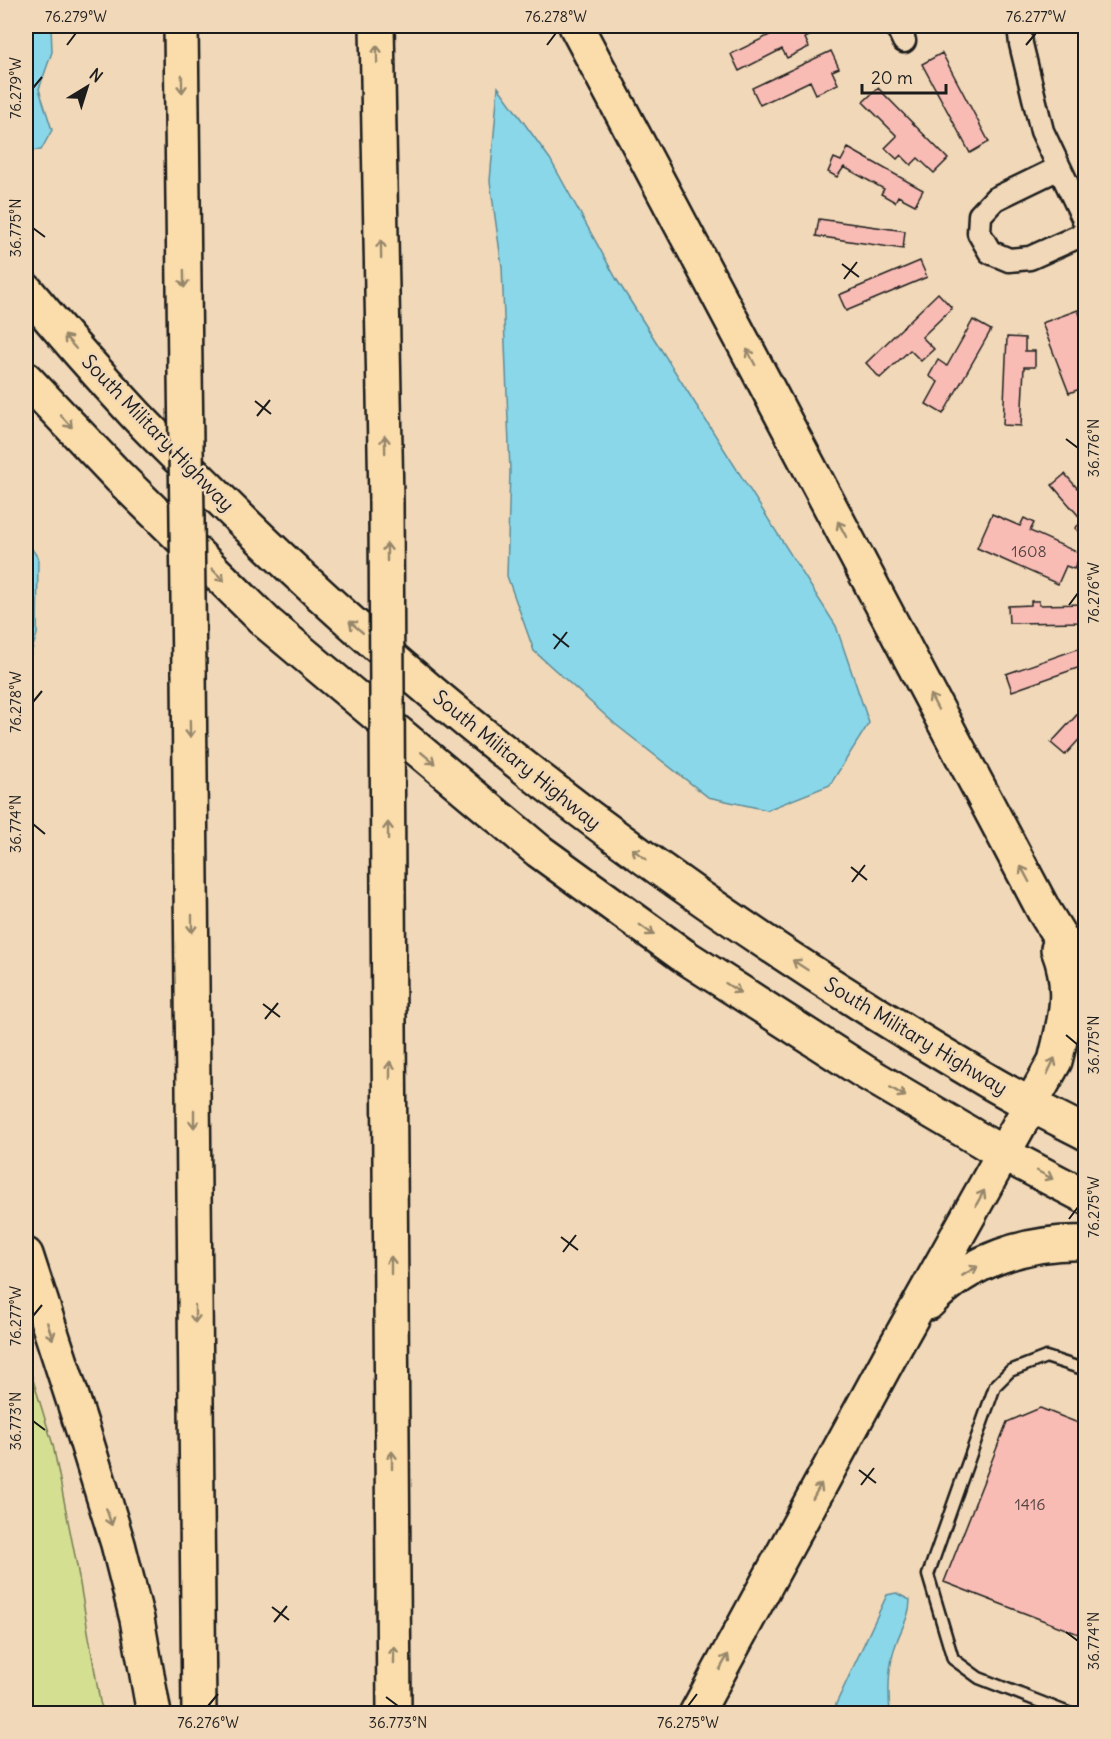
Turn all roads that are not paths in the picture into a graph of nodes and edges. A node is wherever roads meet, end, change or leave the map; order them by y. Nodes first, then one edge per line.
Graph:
1 (181, 26) edge
2 (377, 26) edge
3 (576, 26) edge
4 (1019, 26) edge
5 (1059, 168) junction
6 (1086, 224) edge
7 (1086, 233) edge
8 (26, 290) edge
9 (26, 379) edge
10 (1044, 911) junction
11 (1086, 979) edge
12 (1031, 1104) junction
13 (1086, 1133) edge
14 (1004, 1154) junction
15 (1086, 1197) edge
16 (1086, 1243) edge
17 (26, 1256) edge
18 (910, 1322) junction
19 (1086, 1370) edge
20 (154, 1713) edge
21 (199, 1713) edge
22 (394, 1713) edge
23 (696, 1713) edge
24 (1071, 1713) edge

1 -> 21 main road, bridge
22 -> 2 main road, bridge
10 -> 3 main road
4 - 5 street
5 - 6 street
5 - 7 street
12 -> 8 main road, South Military Highway
9 -> 14 main road
10 - 11 main road
12 -> 10 main road
12 - 13 main road, South Military Highway
12 - 14 main road
14 -> 15 main road
18 -> 14 main road
18 -> 16 main road
17 -> 20 main road
23 -> 18 main road
19 - 24 lane

